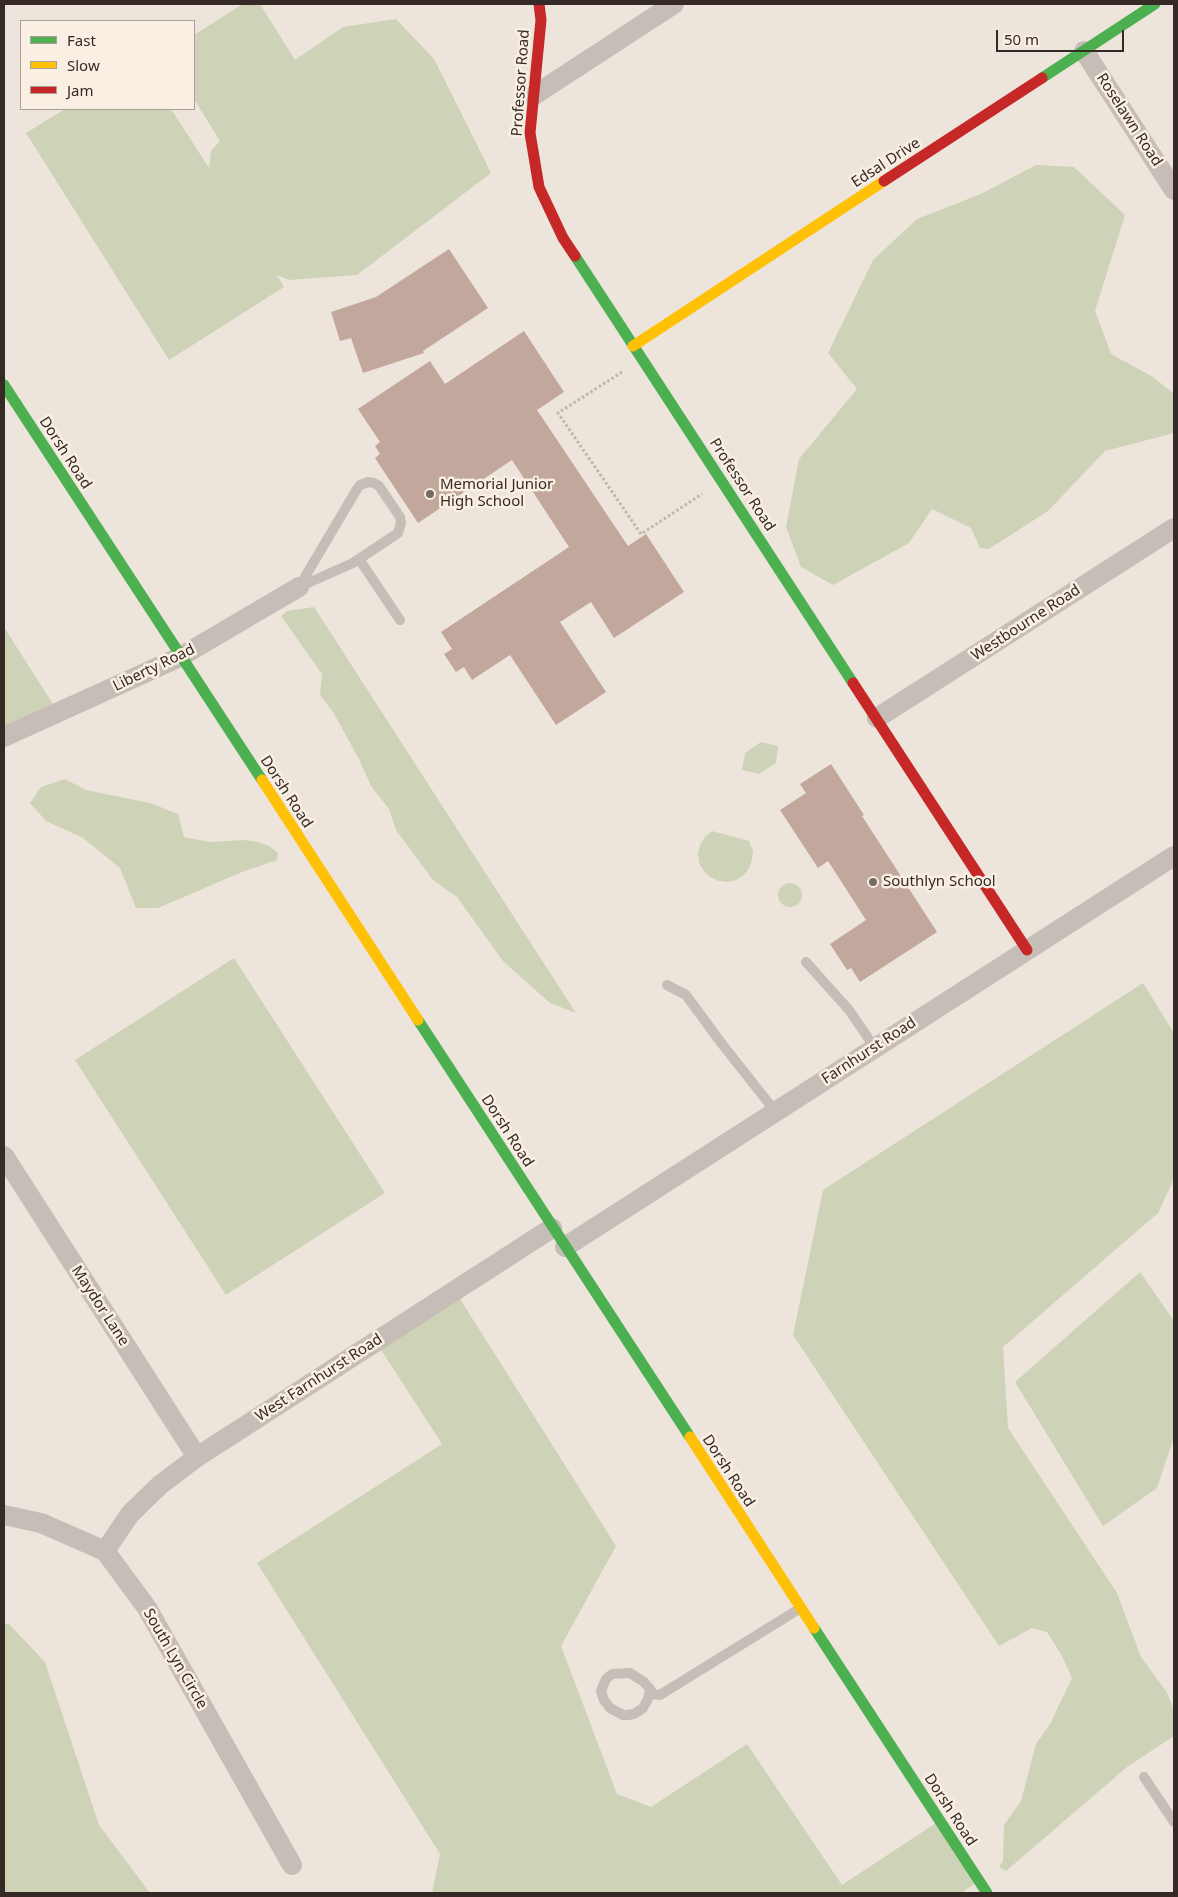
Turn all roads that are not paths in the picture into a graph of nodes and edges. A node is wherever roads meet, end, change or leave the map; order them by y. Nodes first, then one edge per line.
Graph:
1 (539, 4) edge
2 (674, 4) edge
3 (1155, 4) edge
4 (1084, 51) junction
5 (533, 96) junction
6 (1174, 190) edge
7 (633, 346) junction
8 (4, 385) edge
9 (1174, 528) edge
10 (359, 559) junction
11 (299, 587) junction
12 (400, 620) dead end
13 (180, 657) junction
14 (877, 718) junction
15 (4, 737) edge
16 (1174, 856) edge
17 (1027, 950) junction
18 (806, 962) dead end
19 (667, 985) dead end
20 (874, 1048) junction
21 (775, 1111) junction
22 (4, 1156) edge
23 (552, 1228) junction
24 (565, 1247) junction
25 (197, 1457) junction
26 (4, 1515) edge
27 (105, 1551) junction
28 (800, 1609) junction
29 (650, 1689) junction
30 (1144, 1777) dead end
31 (1174, 1822) edge
32 (292, 1865) dead end
33 (987, 1893) edge

1 - 5 street, Professor Road
2 - 5 street
3 - 4 street, Edsal Drive
4 - 6 street, Roselawn Road
4 - 7 street, Edsal Drive
5 - 7 street, Professor Road
7 - 14 street, Professor Road
8 - 13 street, Dorsh Road
9 - 14 street, Westbourne Road
10 - 11 lane
10 - 11 lane
10 - 12 lane
11 - 13 street, Liberty Road
13 - 15 street, Liberty Road
13 - 23 street, Dorsh Road
14 - 17 street, Professor Road
16 - 17 street, Farnhurst Road
17 - 20 street, Farnhurst Road
18 - 20 lane
19 - 21 lane
20 - 21 street, Farnhurst Road
21 - 24 street, Farnhurst Road
22 - 25 street, Maydor Lane
23 - 24 street, Dorsh Road
23 - 25 street, West Farnhurst Road
24 - 28 street, Dorsh Road
25 - 27 street, West Farnhurst Road
26 - 27 street, South Lyn Circle
27 - 32 street, South Lyn Circle
28 - 29 lane
28 - 33 street, Dorsh Road
29 - 29 lane
30 - 31 lane

